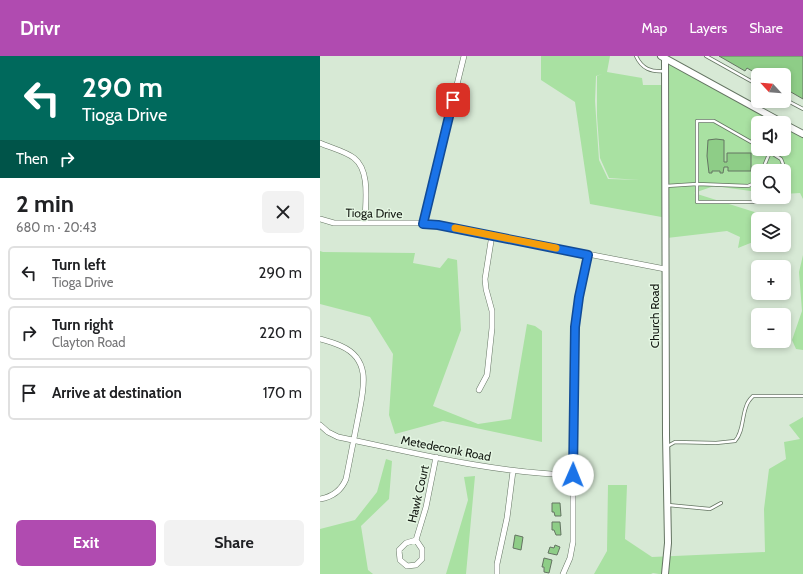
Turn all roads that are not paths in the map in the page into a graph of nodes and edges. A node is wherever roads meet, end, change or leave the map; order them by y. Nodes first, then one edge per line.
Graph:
1 (464, 56) edge
2 (636, 56) edge
3 (706, 56) edge
4 (666, 58) edge
5 (665, 71) junction
6 (751, 81) edge
7 (791, 103) edge
8 (803, 109) edge
9 (768, 116) edge
10 (791, 128) edge
11 (803, 134) edge
12 (751, 142) edge
13 (320, 143) edge
14 (777, 156) edge
15 (783, 164) edge
16 (696, 184) junction
17 (751, 185) edge
18 (665, 186) junction
19 (751, 202) edge
20 (320, 219) edge
21 (365, 223) junction
22 (423, 224) junction
23 (492, 236) junction
24 (588, 255) junction
25 (665, 269) junction
26 (320, 339) edge
27 (479, 390) dead end
28 (803, 396) edge
29 (320, 425) edge
30 (666, 437) junction
31 (354, 440) junction
32 (675, 442) junction
33 (666, 446) junction
34 (436, 457) junction
35 (513, 471) junction
36 (573, 475) junction
37 (320, 499) edge
38 (721, 503) dead end
39 (667, 505) junction
40 (417, 538) junction
41 (497, 574) edge
42 (563, 574) edge
43 (665, 574) edge

1 - 22 street
2 - 5 lane
3 - 6 lane
4 - 5 street, Church Road
4 - 9 street
5 - 18 street, Church Road
7 - 8 lane
10 - 11 street
12 - 16 lane
13 - 21 street
14 - 15 lane
16 - 17 lane
16 - 18 lane
16 - 19 lane
18 - 25 street, Church Road
20 - 21 street, Tioga Drive
21 - 22 street, Tioga Drive
22 - 23 street, Tioga Drive
23 - 24 street, Tioga Drive
23 - 27 street
24 - 25 street, Tioga Drive
24 - 36 street
25 - 30 street, Church Road
26 - 31 street
28 - 32 lane
29 - 31 street, Metedeconk Road
30 - 32 lane
30 - 33 street, Church Road
31 - 34 street, Metedeconk Road
31 - 37 street
32 - 33 lane
33 - 39 street, Church Road
34 - 35 street, Metedeconk Road
34 - 40 street, Hawk Court
35 - 36 street, Metedeconk Road
35 - 41 street
36 - 42 street
38 - 39 lane
39 - 43 street, Church Road
40 - 40 street

